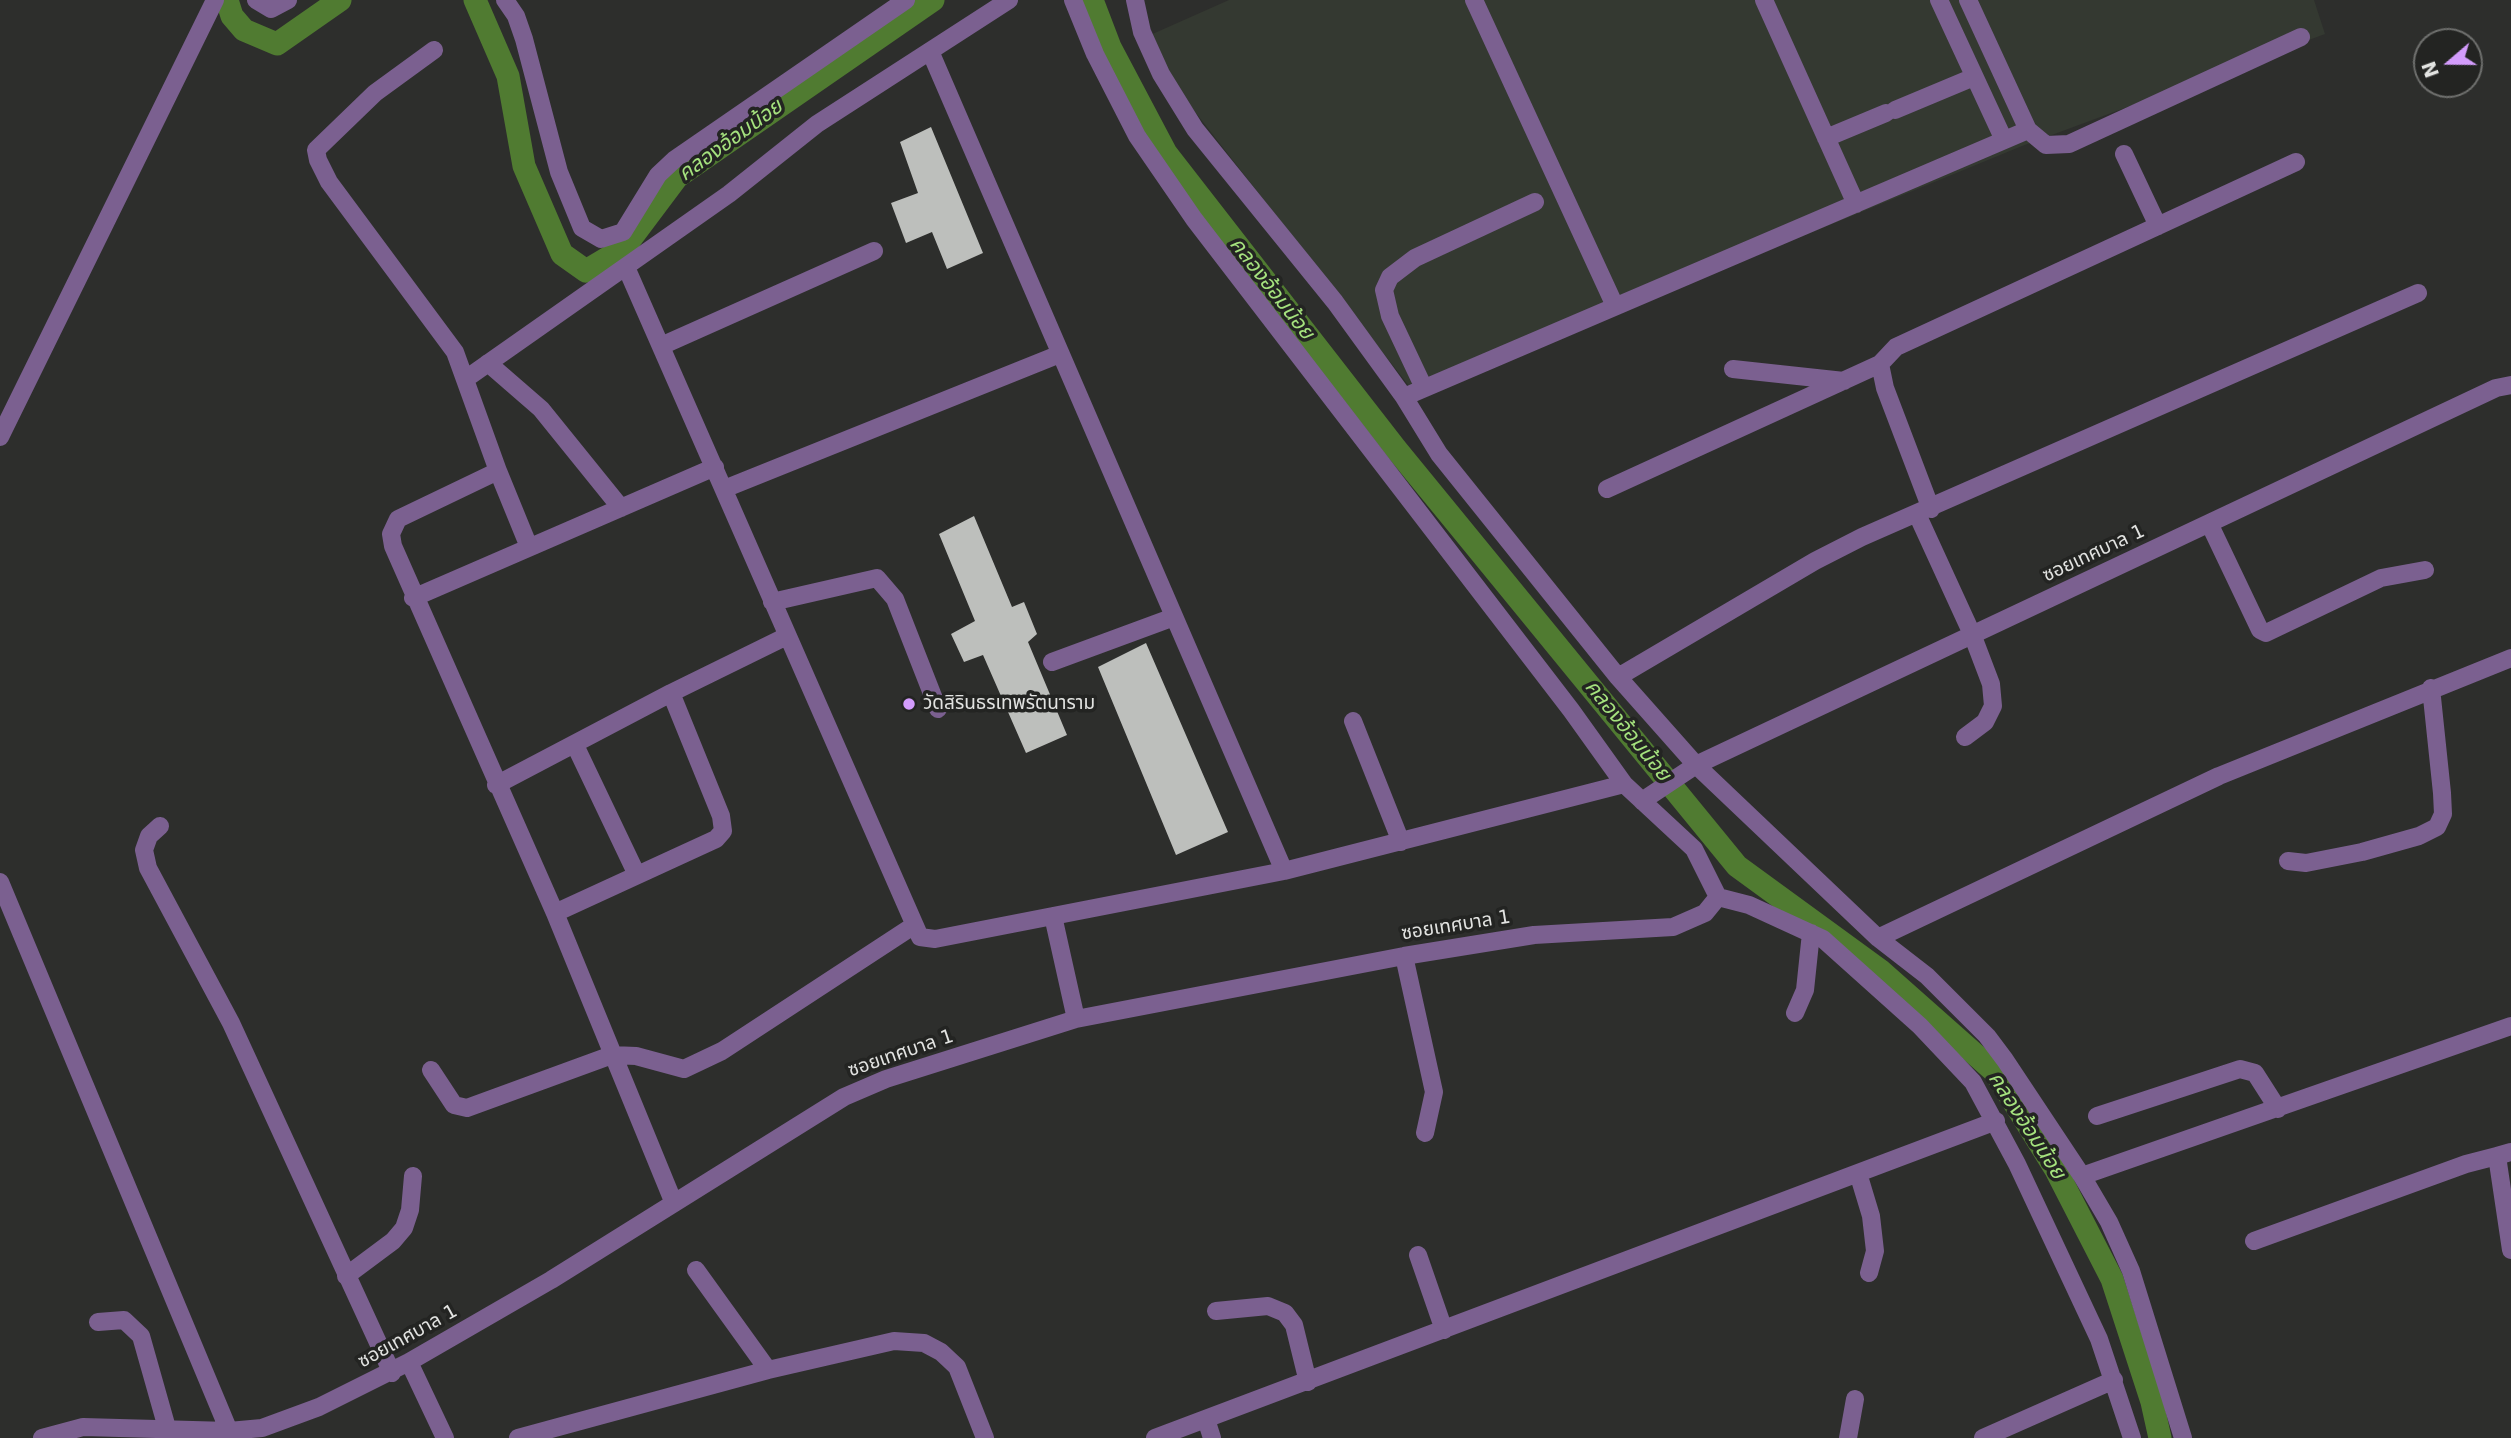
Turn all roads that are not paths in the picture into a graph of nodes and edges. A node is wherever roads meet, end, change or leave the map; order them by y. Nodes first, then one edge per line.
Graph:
1 (256, 0) edge
2 (288, 0) edge
3 (505, 0) edge
4 (906, 0) edge
5 (1009, 0) edge
6 (1073, 0) edge
7 (1135, 0) edge
8 (1474, 0) edge
9 (1765, 0) edge
10 (1939, 0) edge
11 (1968, 0) edge
12 (215, 1) edge
13 (2301, 37) dead end
14 (433, 50) dead end
15 (930, 51) junction
16 (1974, 77) junction
17 (2028, 130) junction
18 (1826, 138) junction
19 (2003, 138) junction
20 (2123, 154) dead end
21 (2296, 162) dead end
22 (1535, 202) dead end
23 (1856, 204) junction
24 (2158, 226) junction
25 (874, 251) dead end
26 (626, 267) junction
27 (2418, 293) dead end
28 (1615, 306) junction
29 (661, 346) junction
30 (1060, 354) junction
31 (488, 363) junction
32 (1880, 364) junction
33 (1733, 369) dead end
34 (467, 378) junction
35 (1844, 380) junction
36 (2511, 385) edge
37 (1424, 388) junction
38 (1404, 397) junction
39 (0, 437) edge
40 (715, 467) junction
41 (498, 471) junction
42 (724, 489) junction
43 (1607, 489) dead end
44 (621, 508) junction
45 (1924, 511) junction
46 (2209, 523) junction
47 (529, 547) junction
48 (2425, 570) dead end
49 (413, 597) junction
50 (772, 602) junction
51 (1174, 617) junction
52 (1972, 634) junction
53 (787, 636) junction
54 (2511, 658) edge
55 (1052, 662) dead end
56 (1618, 677) junction
57 (2431, 688) junction
58 (671, 693) junction
59 (938, 709) dead end
60 (1353, 721) dead end
61 (1965, 737) dead end
62 (575, 745) junction
63 (1689, 768) junction
64 (1624, 784) junction
65 (496, 785) junction
66 (1642, 802) junction
67 (160, 826) dead end
68 (1401, 842) junction
69 (2288, 861) dead end
70 (1284, 871) junction
71 (637, 875) junction
72 (0, 882) edge
73 (1718, 897) junction
74 (555, 913) junction
75 (1053, 916) junction
76 (913, 926) junction
77 (1811, 933) junction
78 (1878, 937) junction
79 (1404, 956) junction
80 (1795, 1013) dead end
81 (1076, 1019) junction
82 (2511, 1026) edge
83 (612, 1055) junction
84 (431, 1070) dead end
85 (2278, 1109) junction
86 (2096, 1116) dead end
87 (1996, 1121) junction
88 (1425, 1133) dead end
89 (2504, 1154) edge
90 (1858, 1173) junction
91 (413, 1176) dead end
92 (2082, 1176) junction
93 (673, 1201) junction
94 (2255, 1241) dead end
95 (2511, 1250) edge
96 (1418, 1255) dead end
97 (696, 1270) dead end
98 (1869, 1273) dead end
99 (346, 1276) junction
100 (1216, 1311) dead end
101 (98, 1322) dead end
102 (1444, 1330) junction
103 (409, 1362) junction
104 (768, 1370) junction
105 (392, 1373) junction
106 (2114, 1380) junction
107 (1308, 1382) junction
108 (1855, 1399) dead end
109 (1206, 1419) junction
110 (167, 1428) junction
111 (229, 1431) junction
112 (42, 1438) edge
113 (445, 1438) edge
114 (518, 1438) edge
115 (985, 1438) edge
116 (1156, 1438) edge
117 (1212, 1438) edge
118 (1848, 1438) edge
119 (1983, 1438) edge
120 (2132, 1438) edge
121 (2183, 1438) edge

1 - 2 street
3 - 4 street
5 - 15 street
6 - 64 street
7 - 38 street
8 - 28 street
9 - 18 street
10 - 16 street
11 - 17 street
12 - 39 street
13 - 17 street
14 - 34 street
15 - 26 street
15 - 30 street
16 - 18 street
16 - 19 street
17 - 19 street
18 - 23 street
19 - 23 street
20 - 24 street
21 - 24 street
22 - 37 street
23 - 28 street
24 - 32 street
25 - 29 street
26 - 29 street
26 - 31 street
27 - 45 street
28 - 37 street
29 - 40 street
30 - 42 street
30 - 51 street
31 - 34 street
31 - 44 street
32 - 35 street
32 - 45 street
33 - 35 street
34 - 41 street
35 - 43 street
36 - 46 street, ซอยเทศบาล 1
37 - 38 street
38 - 56 street
40 - 42 street
40 - 44 street
41 - 47 street
41 - 49 street
42 - 50 street
44 - 47 street
45 - 52 street
45 - 56 street
46 - 48 street
46 - 52 street, ซอยเทศบาล 1
47 - 49 street
49 - 65 street
50 - 53 street
50 - 59 street
51 - 55 street
51 - 70 street
52 - 61 street
52 - 63 street, ซอยเทศบาล 1
53 - 58 street
53 - 76 street
54 - 57 street
56 - 63 street
57 - 69 street
57 - 78 street
58 - 62 street
58 - 71 street
60 - 68 street
62 - 65 street
62 - 71 street
63 - 66 street, ซอยเทศบาล 1
63 - 78 street
64 - 66 street
64 - 68 street
65 - 74 street
66 - 73 street
67 - 99 street
68 - 70 street
70 - 75 street
71 - 74 street
72 - 111 street
73 - 77 street
73 - 79 street, ซอยเทศบาล 1
74 - 83 street
75 - 76 street
75 - 81 street
76 - 83 street
77 - 80 street
77 - 87 street
78 - 92 street
79 - 81 street, ซอยเทศบาล 1
79 - 88 street
81 - 93 street, ซอยเทศบาล 1
82 - 85 street
83 - 84 street
83 - 93 street
85 - 86 street
85 - 92 street
87 - 90 street
87 - 106 street
89 - 94 street
89 - 95 street
90 - 98 street
90 - 102 street
91 - 99 street
92 - 121 street
93 - 103 street, ซอยเทศบาล 1
96 - 102 street
97 - 104 street
99 - 105 street
100 - 107 street
101 - 110 street
102 - 107 street
103 - 105 street, ซอยเทศบาล 1
103 - 113 street
104 - 114 street
104 - 115 street
105 - 111 street, ซอยเทศบาล 1
106 - 119 street
106 - 120 street
107 - 109 street
108 - 118 street
109 - 116 street
109 - 117 street
110 - 111 street, ซอยเทศบาล 1
110 - 112 street, ซอยเทศบาล 1

